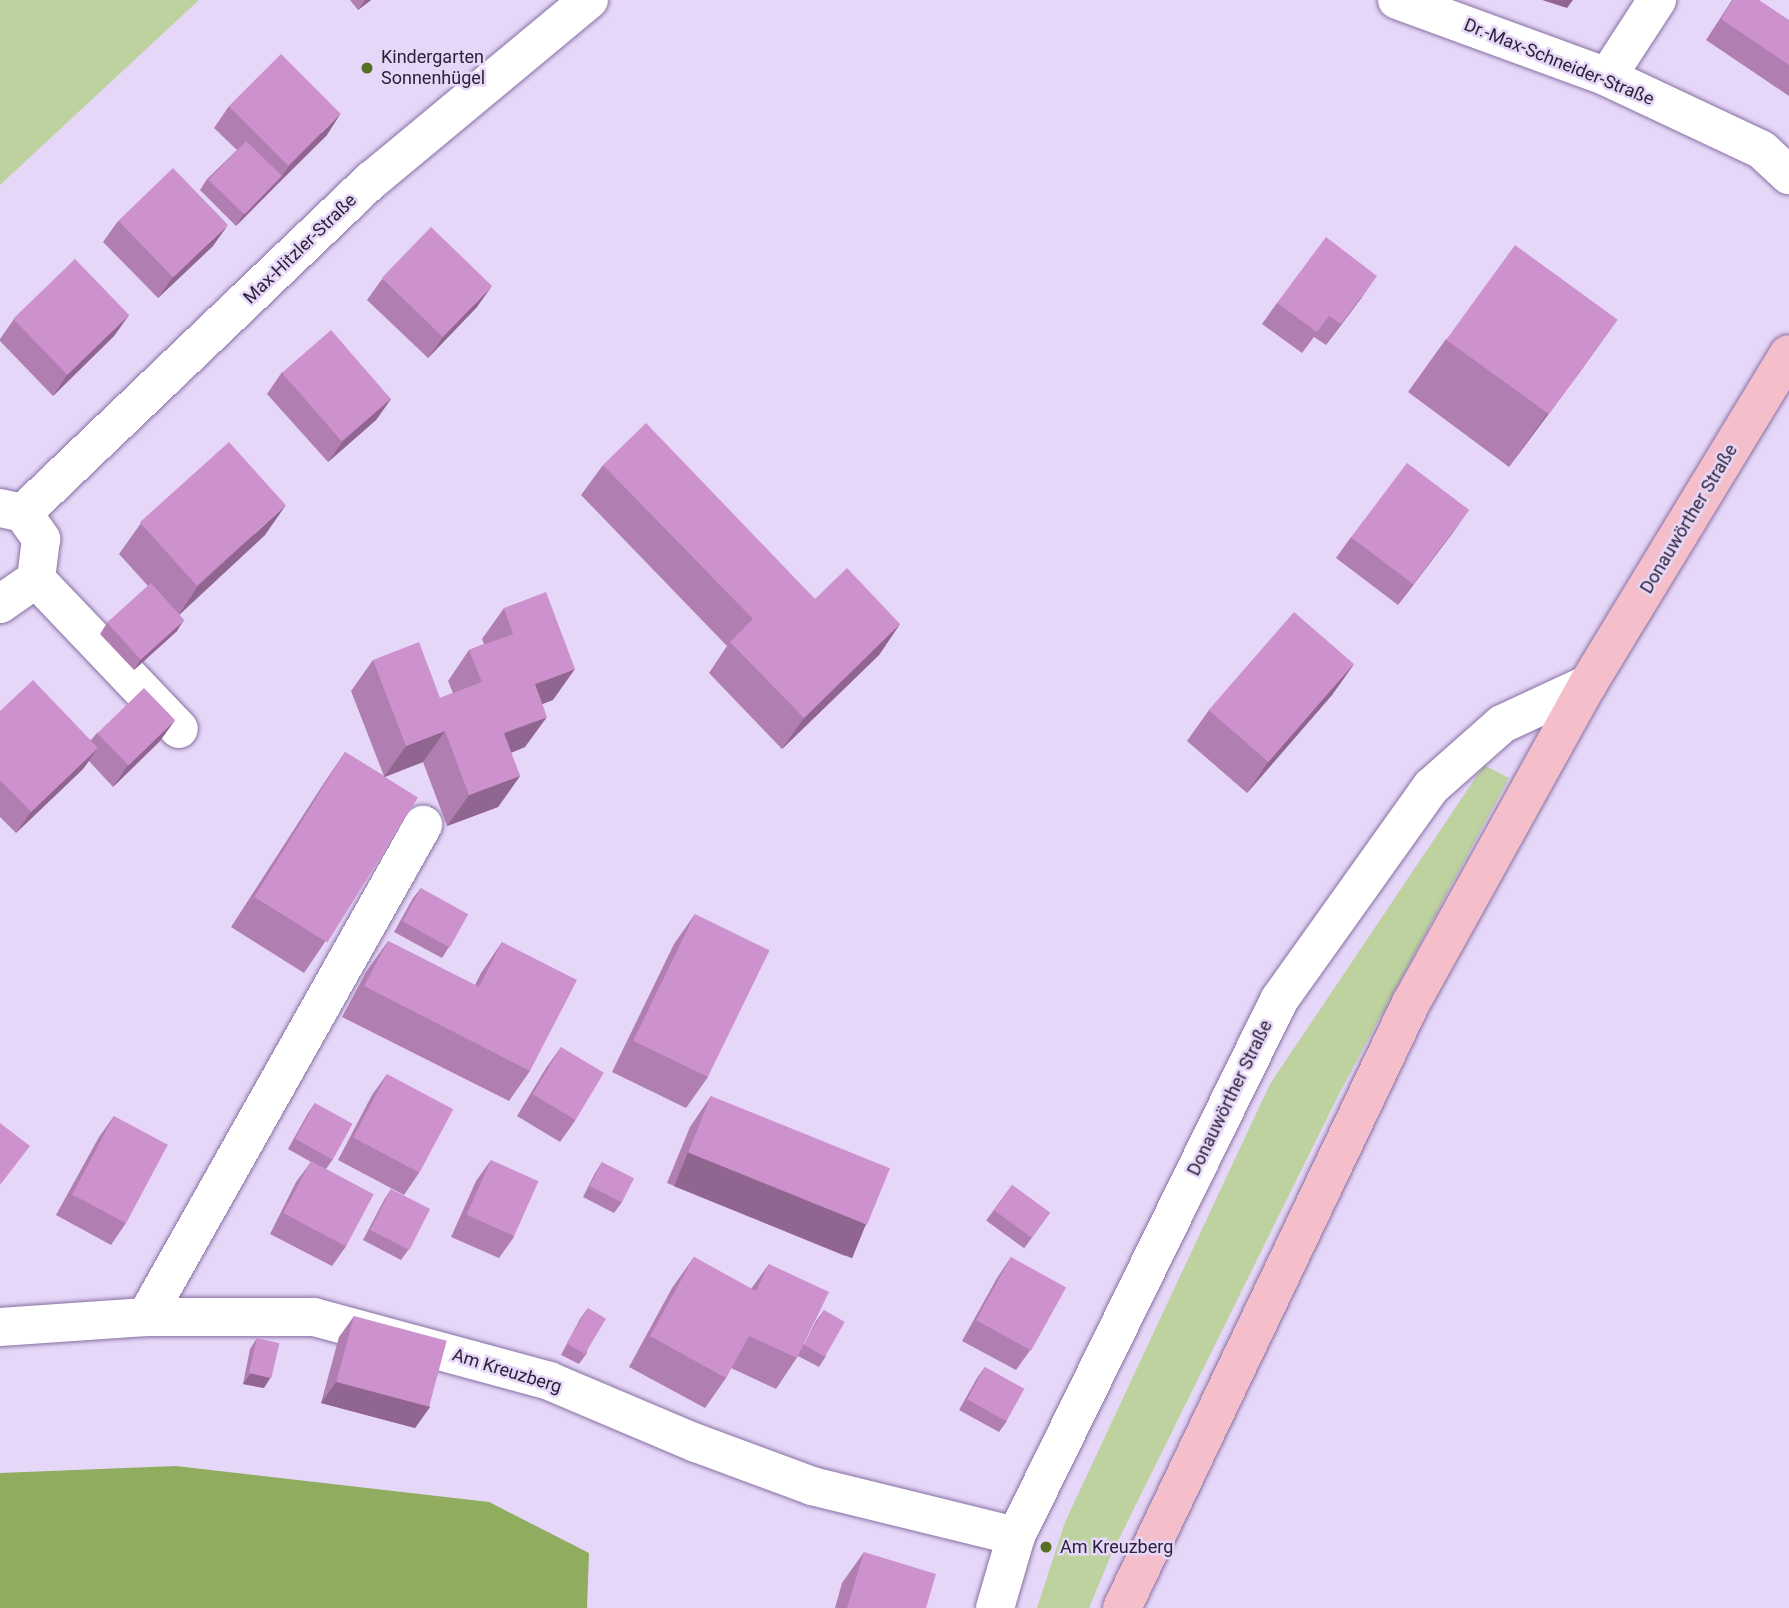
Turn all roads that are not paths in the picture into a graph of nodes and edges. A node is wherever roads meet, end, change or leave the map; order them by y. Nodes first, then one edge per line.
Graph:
1 (589, 0) edge
2 (1398, 0) edge
3 (1657, 0) edge
4 (1607, 77) junction
5 (1789, 175) edge
6 (1789, 354) edge
7 (12, 510) edge
8 (36, 579) junction
9 (0, 604) edge
10 (1588, 684) junction
11 (179, 729) dead end
12 (423, 825) dead end
13 (146, 1317) junction
14 (0, 1327) edge
15 (1016, 1536) junction
16 (995, 1608) edge
17 (1122, 1608) edge

1 - 7 street, Max-Hitzler-Straße
2 - 4 street, Dr.-Max-Schneider-Straße
3 - 4 street
4 - 5 street, Dr.-Max-Schneider-Straße
6 - 10 main road, Donauwörther Straße
7 - 8 street, Max-Hitzler-Straße
8 - 9 street
8 - 11 street
10 - 15 street, Donauwörther Straße
10 - 17 main road, Donauwörther Straße
12 - 13 street
13 - 14 street, Am Kreuzberg
13 - 15 street, Am Kreuzberg
15 - 16 street, Donauwörther Straße

